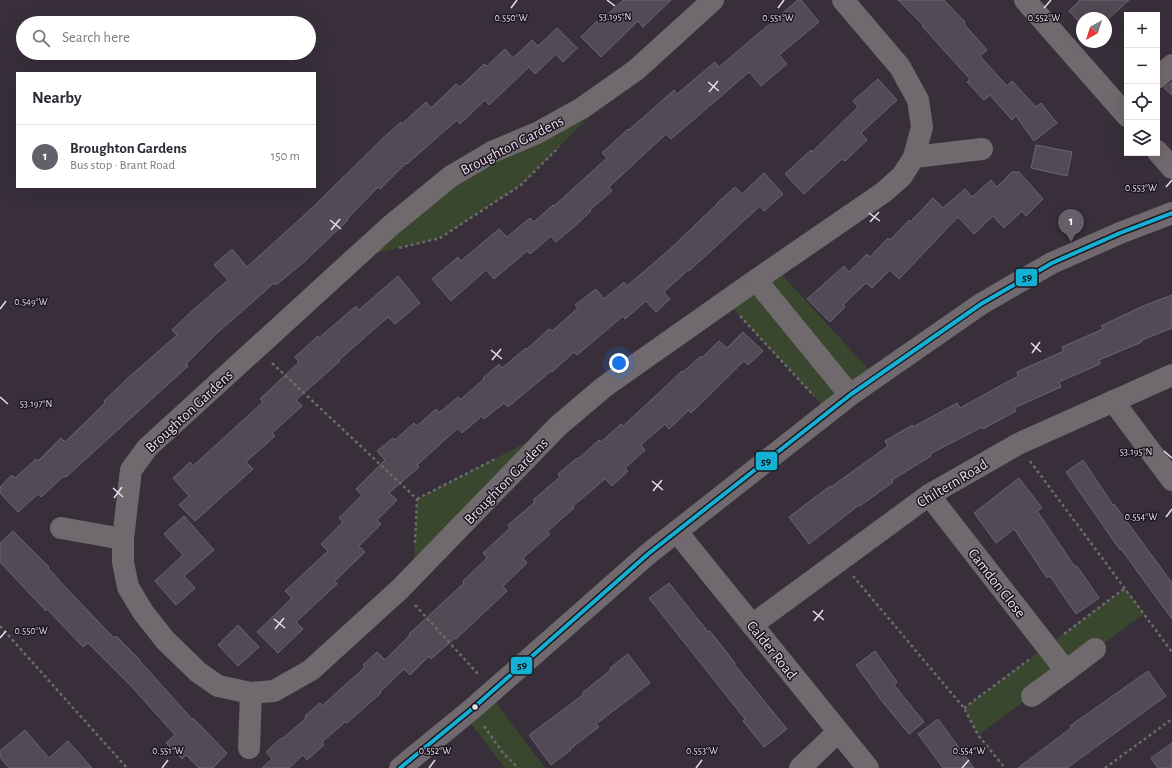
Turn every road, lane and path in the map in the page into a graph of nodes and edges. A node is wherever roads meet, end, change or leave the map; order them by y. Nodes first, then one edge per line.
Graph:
1 (713, 0) edge
2 (843, 0) edge
3 (1025, 0) edge
4 (1172, 65) edge
5 (1160, 75) edge
6 (1124, 113) edge
7 (565, 142) dead end
8 (982, 149) dead end
9 (1160, 154) edge
10 (914, 158) junction
11 (1172, 168) edge
12 (1172, 213) edge
13 (394, 249) dead end
14 (756, 280) junction
15 (726, 301) junction
16 (257, 348) junction
17 (1172, 375) edge
18 (848, 392) junction
19 (1113, 401) junction
20 (824, 407) junction
21 (1018, 444) junction
22 (502, 456) dead end
23 (1172, 480) edge
24 (929, 495) junction
25 (417, 499) junction
26 (700, 514) junction
27 (61, 528) dead end
28 (677, 532) junction
29 (123, 539) junction
30 (840, 560) junction
31 (407, 583) junction
32 (752, 625) junction
33 (0, 626) edge
34 (1096, 649) dead end
35 (1172, 652) edge
36 (1066, 671) junction
37 (492, 691) junction
38 (251, 693) junction
39 (1032, 696) dead end
40 (468, 712) junction
41 (1172, 719) edge
42 (838, 732) junction
43 (249, 748) dead end
44 (126, 768) edge
45 (400, 768) edge
46 (414, 768) edge
47 (518, 768) edge
48 (800, 768) edge
49 (868, 768) edge
50 (1004, 768) edge
51 (1106, 768) edge

1 - 16 street, Broughton Gardens
2 - 10 street, Broughton Gardens
3 - 6 street
4 - 5 street
7 - 13 path
8 - 10 street
9 - 11 street
10 - 14 street, Broughton Gardens
12 - 18 street
14 - 15 street, Broughton Gardens
14 - 18 street
15 - 20 path
15 - 31 street, Broughton Gardens
16 - 25 path
16 - 29 street, Broughton Gardens
17 - 19 street, Chiltern Road
18 - 20 street
18 - 26 street
19 - 21 street, Chiltern Road
19 - 23 street
20 - 26 street
21 - 24 street, Chiltern Road
21 - 35 path
22 - 25 path
24 - 30 street, Chiltern Road
24 - 36 street, Camdon Close
25 - 31 path
26 - 28 street
27 - 29 street
28 - 32 street, Calder Road
28 - 37 street
29 - 38 street, Broughton Gardens
30 - 32 street, Chiltern Road
30 - 50 path
31 - 37 path
31 - 38 street, Broughton Gardens
32 - 42 street, Calder Road
33 - 44 path
34 - 36 street
36 - 39 street
37 - 40 street
38 - 43 street
40 - 45 street
40 - 46 street
40 - 47 path
41 - 51 path
42 - 48 street
42 - 49 street, Calder Road

